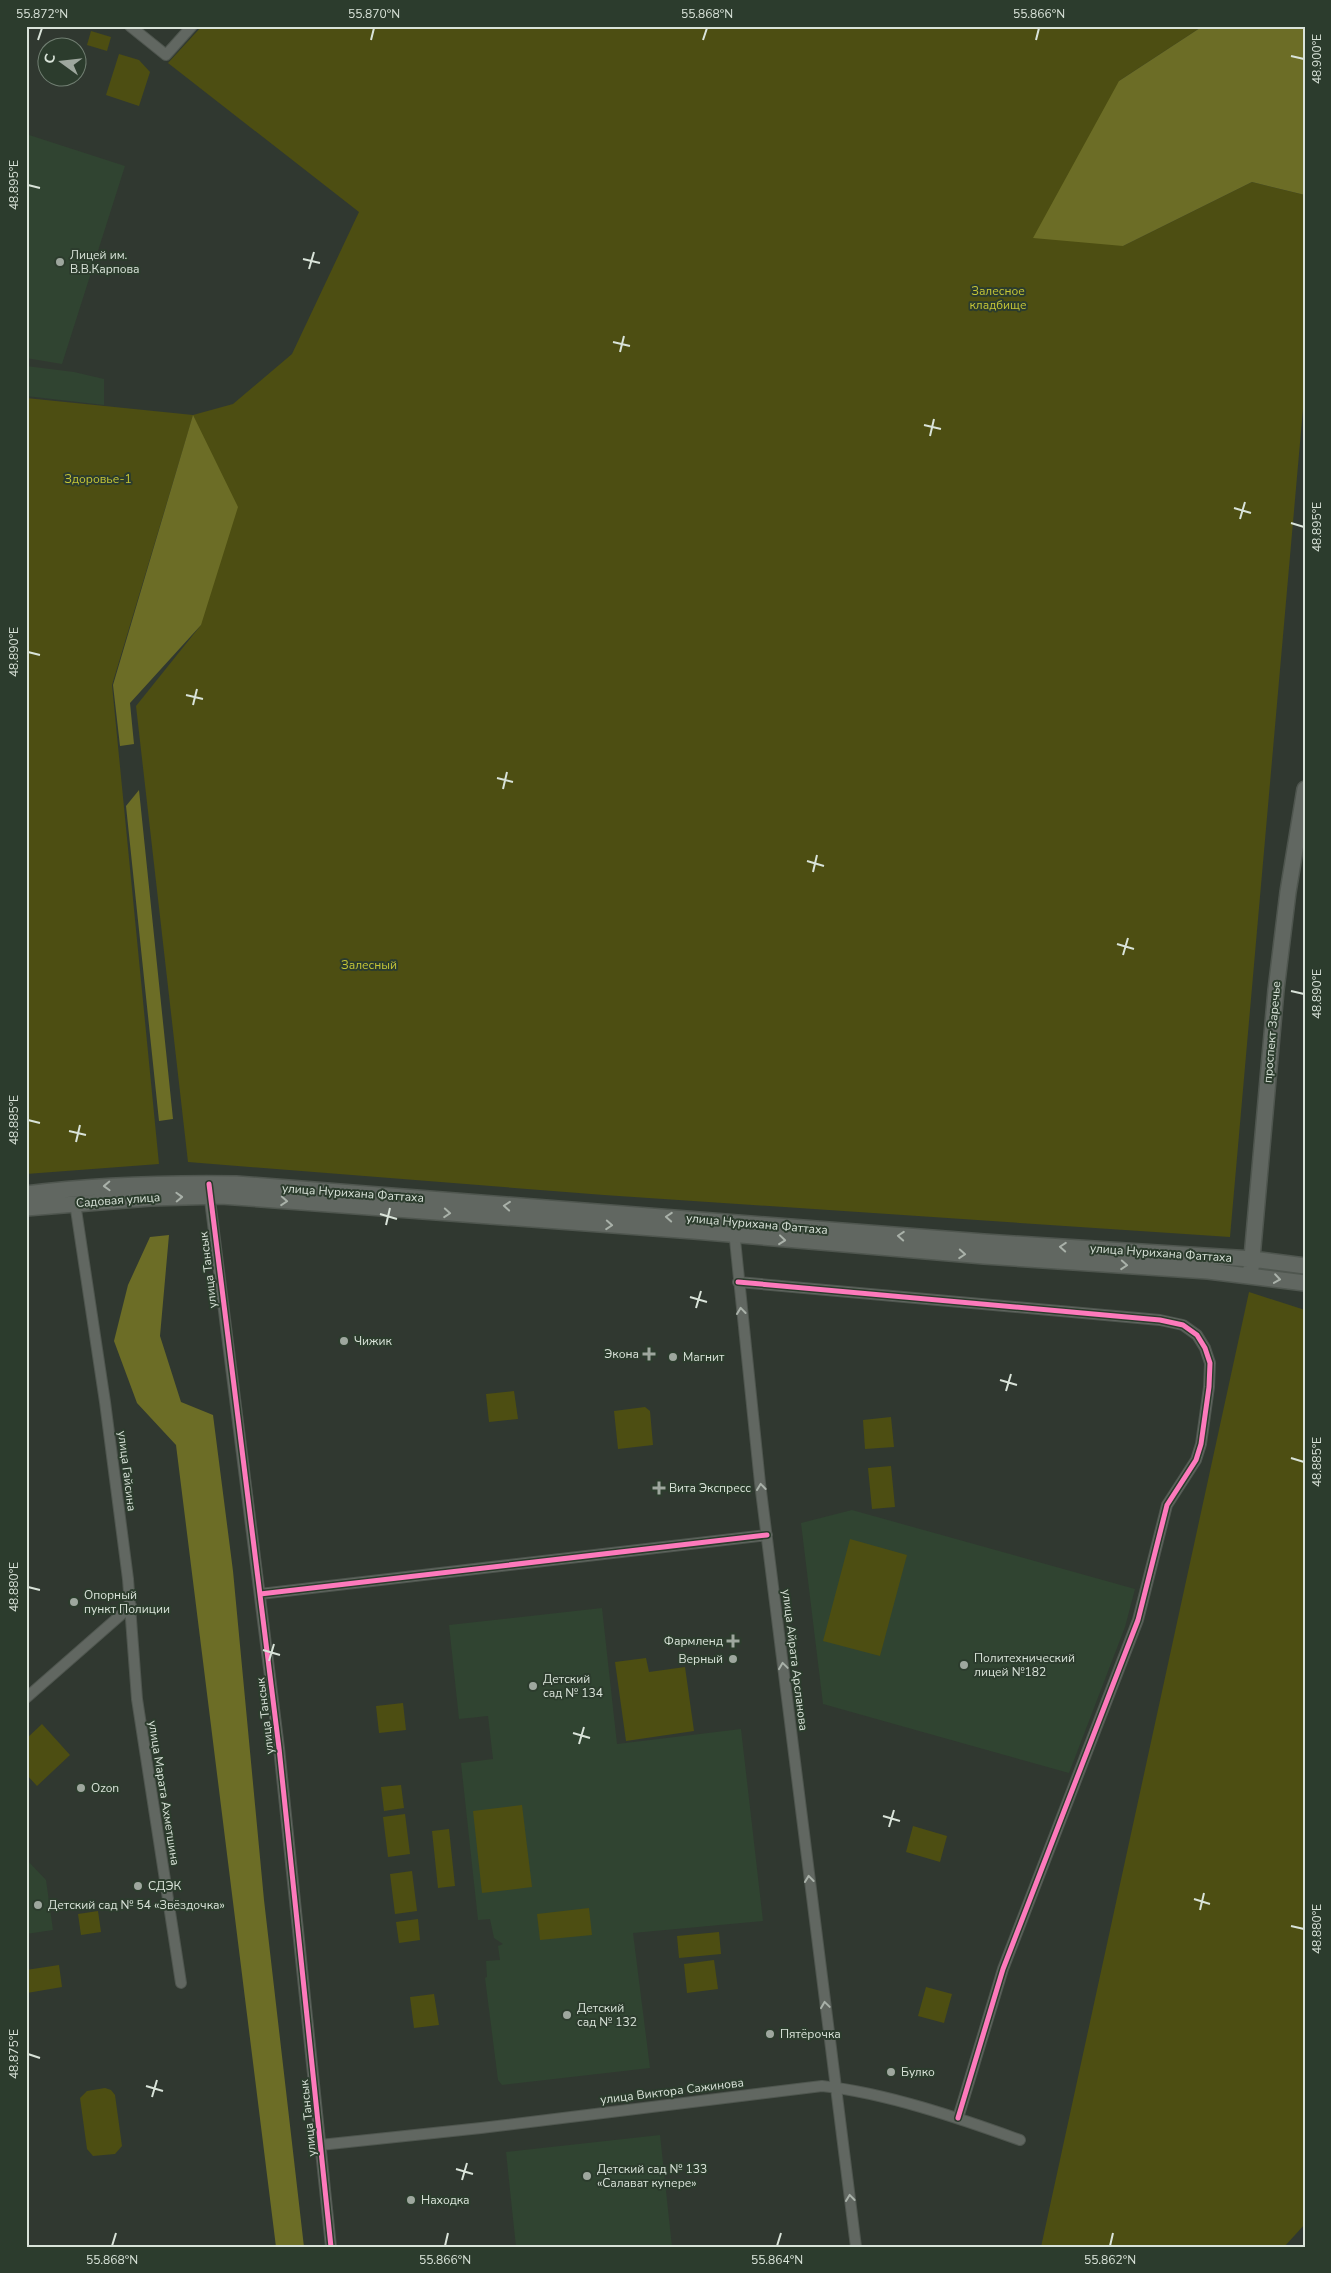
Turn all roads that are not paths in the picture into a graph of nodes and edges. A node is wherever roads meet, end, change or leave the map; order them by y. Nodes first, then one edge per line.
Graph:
1 (130, 26) edge
2 (192, 26) edge
3 (1305, 789) edge
4 (209, 1190) junction
5 (26, 1194) edge
6 (75, 1203) junction
7 (26, 1208) edge
8 (734, 1229) junction
9 (1252, 1259) junction
10 (1305, 1266) edge
11 (1250, 1275) junction
12 (738, 1282) junction
13 (1305, 1284) edge
14 (767, 1536) junction
15 (260, 1594) junction
16 (131, 1606) junction
17 (26, 1698) edge
18 (181, 1983) dead end
19 (836, 2088) junction
20 (958, 2118) junction
21 (1020, 2140) dead end
22 (320, 2145) junction
23 (331, 2247) edge
24 (856, 2247) edge

1 - 2 street
3 - 9 street, проспект Заречье
4 -> 5 street, Садовая улица
6 -> 4 street, Садовая улица
4 - 8 street, улица Нурихана Фаттаха
4 - 15 street, улица Тансык
6 - 7 street, Садовая улица
6 - 16 street, улица Гайсина
9 -> 8 street, улица Нурихана Фаттаха
8 -> 11 street, улица Нурихана Фаттаха
8 - 12 street, улица Айрата Арсланова
9 - 10 street, улица Нурихана Фаттаха
9 - 11 street, проспект Заречье
11 -> 13 street, улица Нурихана Фаттаха
14 -> 12 street, улица Айрата Арсланова
12 - 20 street
14 - 15 street
19 -> 14 street, улица Айрата Арсланова
15 - 22 street, улица Тансык
16 - 17 street
16 - 18 street, улица Марата Ахметшина
19 - 20 street, улица Виктора Сажинова
19 - 22 street, улица Виктора Сажинова
24 -> 19 street, улица Айрата Арсланова
20 - 21 street, улица Виктора Сажинова
22 - 23 street, улица Тансык

